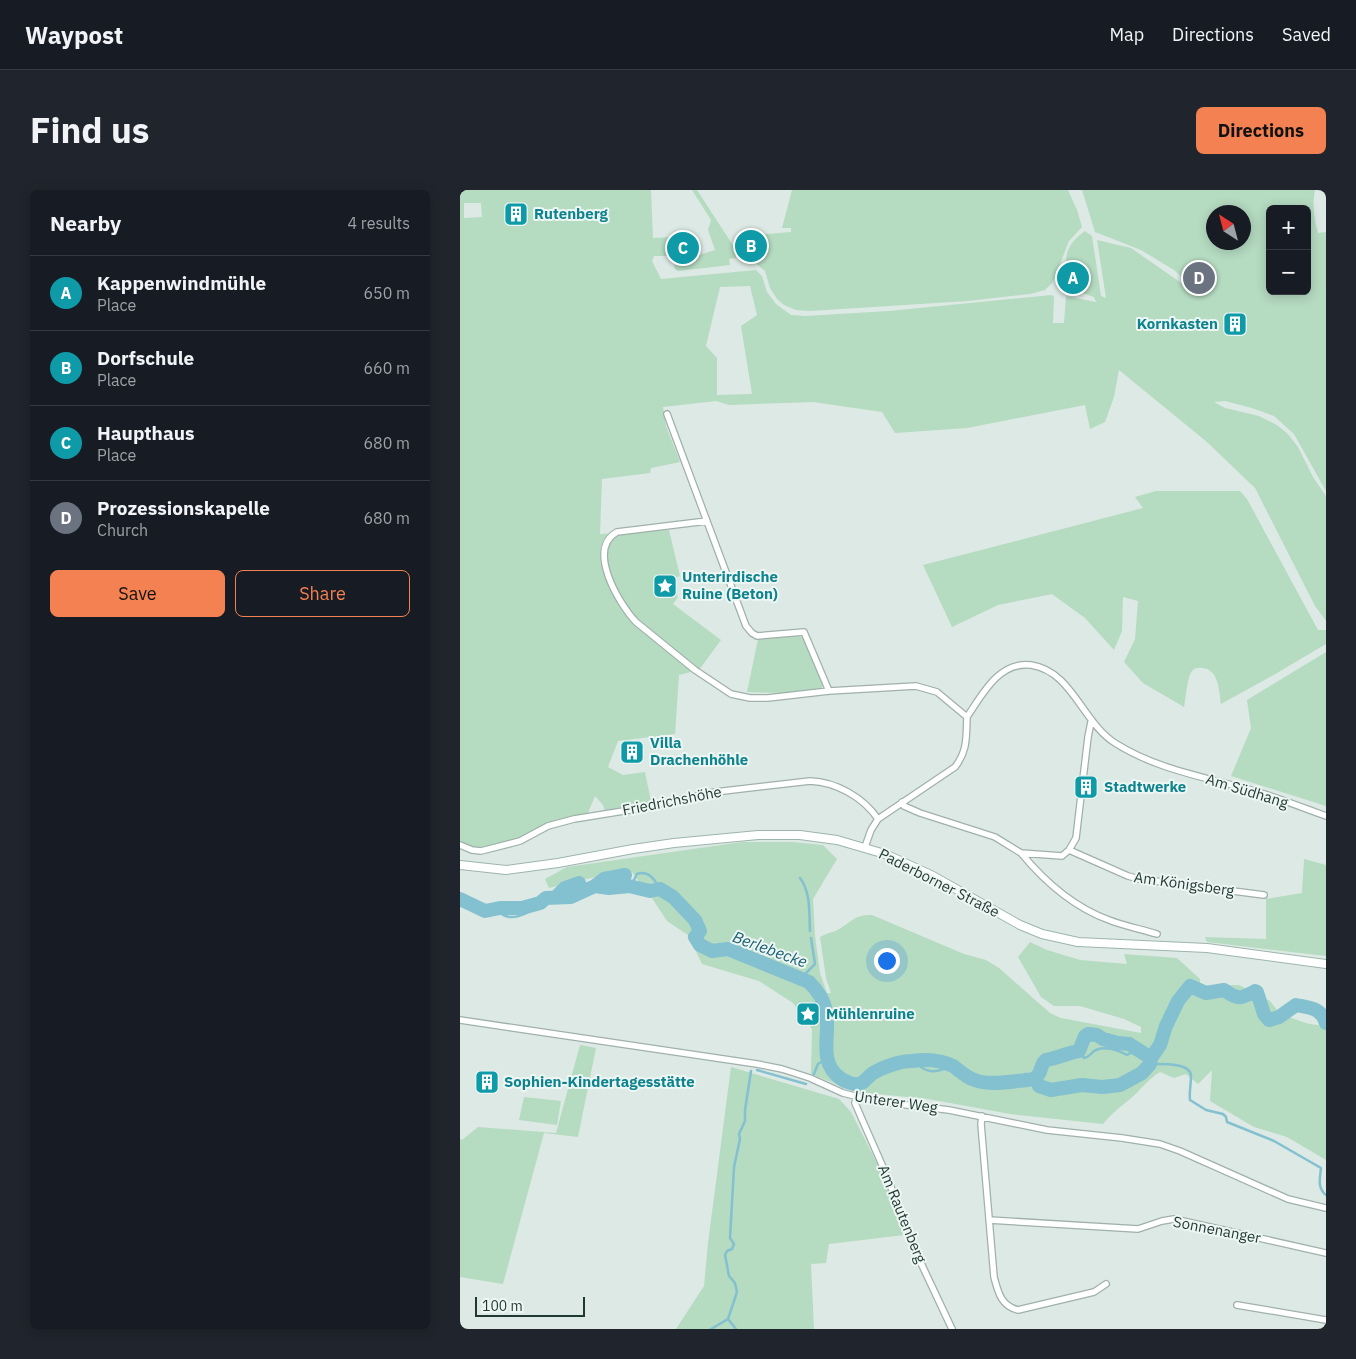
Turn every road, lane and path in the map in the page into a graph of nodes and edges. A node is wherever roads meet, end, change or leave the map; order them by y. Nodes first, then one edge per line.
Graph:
1 (667, 414) dead end
2 (707, 521) junction
3 (829, 691) junction
4 (967, 717) junction
5 (1091, 722) junction
6 (902, 802) junction
7 (1326, 816) edge
8 (878, 819) junction
9 (460, 845) edge
10 (866, 847) junction
11 (1069, 850) junction
12 (1021, 853) junction
13 (460, 865) edge
14 (1264, 895) dead end
15 (1157, 934) dead end
16 (1326, 964) edge
17 (460, 1020) edge
18 (856, 1098) junction
19 (982, 1116) junction
20 (1326, 1208) edge
21 (989, 1220) junction
22 (1326, 1253) edge
23 (1106, 1284) dead end
24 (1237, 1305) dead end
25 (1326, 1320) edge
26 (952, 1329) edge

1 - 2 street
2 - 3 street
2 - 3 street
3 - 4 street
4 - 5 street, Am Südhang
4 - 6 street
5 - 7 street, Am Südhang
5 - 11 street
6 - 8 street
6 - 12 street
8 - 9 street, Friedrichshöhe
8 - 10 street
10 - 13 main road, Paderborner Straße
10 - 16 main road, Paderborner Straße
11 - 12 street
11 - 14 street, Am Königsberg
12 - 15 street
17 - 18 street, Unterer Weg
18 - 19 street, Unterer Weg
18 - 26 street, Am Rautenberg
19 - 20 street, Unterer Weg
19 - 21 street
21 - 22 street, Sonnenanger
21 - 23 street
24 - 25 street

